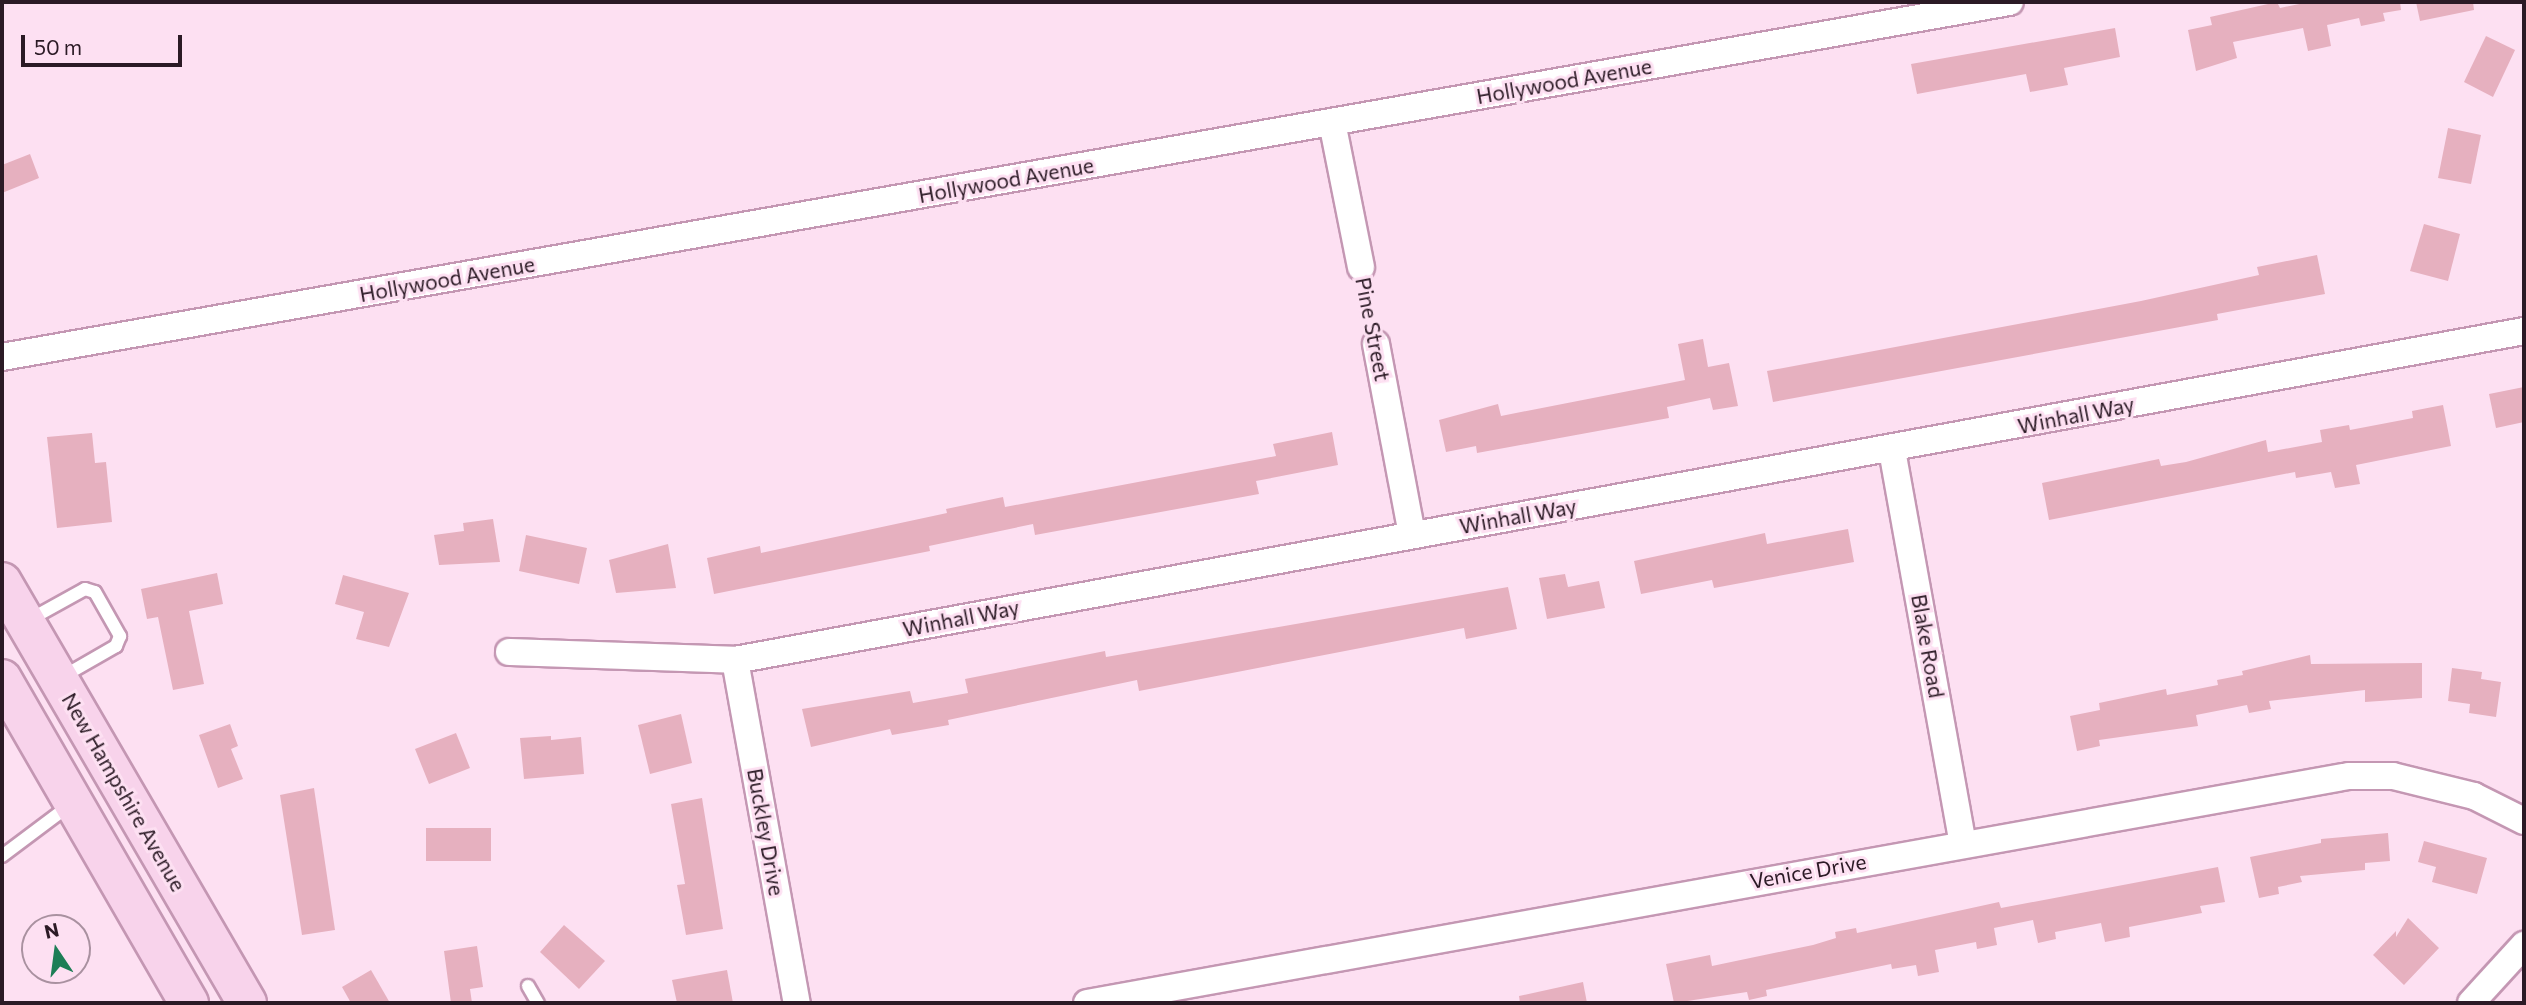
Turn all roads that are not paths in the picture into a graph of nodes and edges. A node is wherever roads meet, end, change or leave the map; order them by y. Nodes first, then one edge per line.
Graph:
1 (2010, 2) edge
2 (1332, 122) junction
3 (1360, 267) road end
4 (2524, 331) edge
5 (1376, 345) road end
6 (2, 357) edge
7 (1892, 450) junction
8 (1412, 535) junction
9 (2, 582) edge
10 (25, 622) junction
11 (509, 652) dead end
12 (735, 660) junction
13 (58, 679) junction
14 (2, 680) edge
15 (73, 803) junction
16 (2524, 821) edge
17 (1963, 842) junction
18 (2, 856) edge
19 (2524, 944) edge
20 (528, 986) dead end
21 (189, 1003) edge
22 (247, 1003) edge
23 (538, 1003) edge
24 (797, 1003) edge
25 (1087, 1003) edge
26 (2471, 1003) edge

1 - 2 street, Hollywood Avenue
2 - 3 street, Pine Street
2 - 6 street, Hollywood Avenue
4 - 7 street, Winhall Way
5 - 8 street, Pine Street
7 - 8 street, Winhall Way
7 - 17 street, Blake Road
8 - 12 street, Winhall Way
9 - 10 main road, New Hampshire Avenue
10 - 13 main road, New Hampshire Avenue
10 - 13 lane
11 - 12 street, Winhall Way
12 - 24 street, Buckley Drive
13 - 22 main road, New Hampshire Avenue
14 - 15 main road
15 - 18 lane
15 - 21 main road
16 - 17 street, Venice Drive
17 - 25 street, Venice Drive
19 - 26 street
20 - 23 lane

